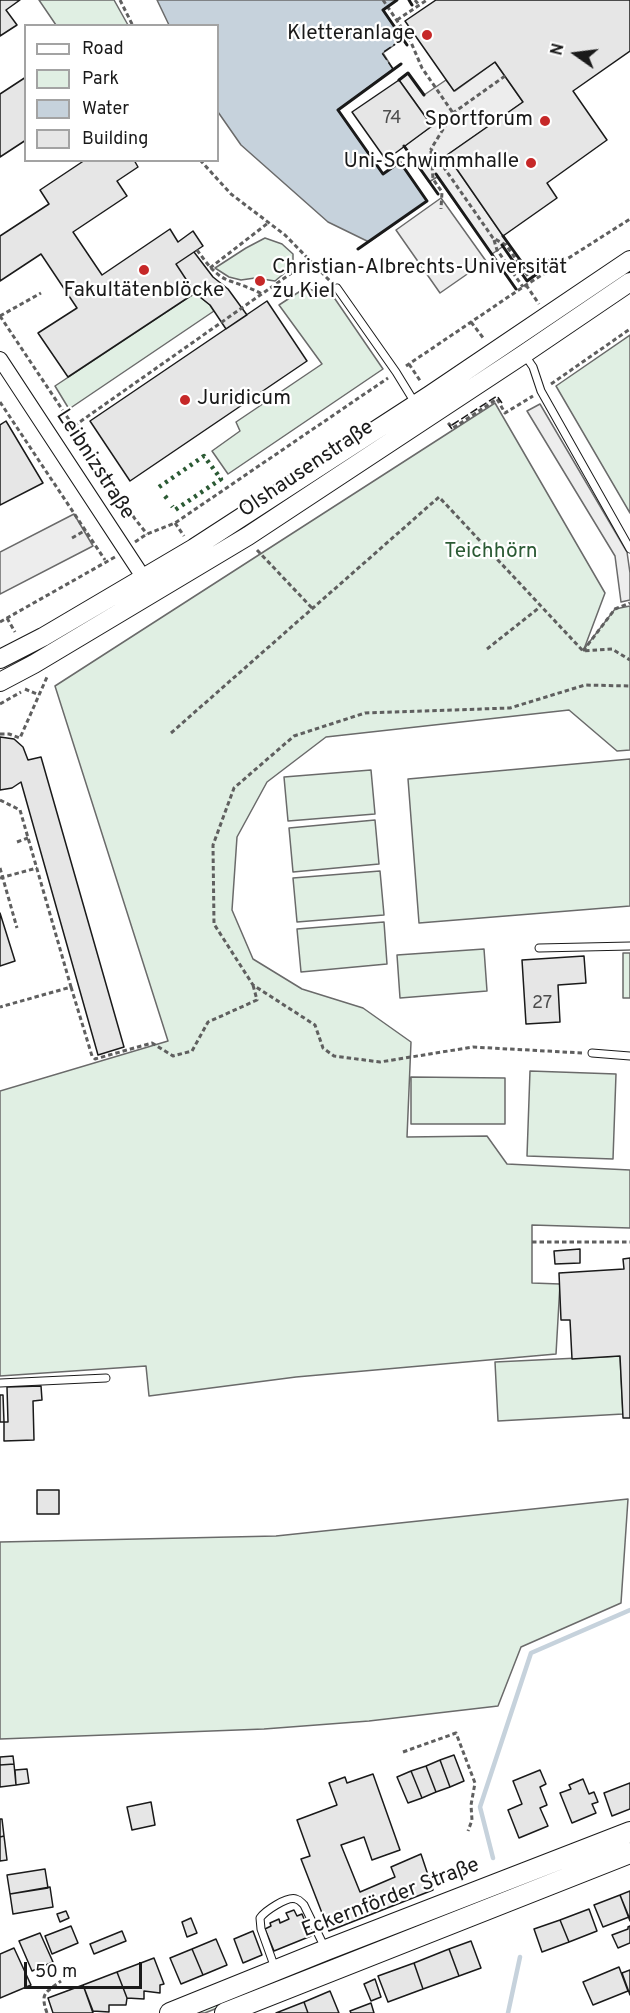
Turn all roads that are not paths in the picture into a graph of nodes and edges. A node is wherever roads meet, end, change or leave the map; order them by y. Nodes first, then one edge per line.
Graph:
1 (630, 260) edge
2 (630, 282) edge
3 (337, 288) road end
4 (524, 354) junction
5 (0, 360) edge
6 (416, 404) junction
7 (630, 549) edge
8 (148, 586) junction
9 (0, 659) edge
10 (0, 682) edge
11 (630, 946) edge
12 (539, 948) dead end
13 (592, 1053) road end
14 (630, 1056) edge
15 (106, 1378) dead end
16 (0, 1383) edge
17 (630, 1832) edge
18 (630, 1853) edge
19 (326, 1950) junction
20 (276, 1970) junction
21 (170, 2013) edge
22 (225, 2013) edge

1 - 6 street, Olshausenstraße
2 - 4 street, Olshausenstraße
3 - 6 lane
4 - 7 lane
4 - 8 street, Olshausenstraße
5 - 8 street, Leibnizstraße
6 - 8 street, Olshausenstraße
8 - 9 street, Olshausenstraße
8 - 10 street, Olshausenstraße
11 - 12 lane
13 - 14 lane
15 - 16 lane
17 - 19 main road, Eckernförder Straße
18 - 22 main road
19 - 20 main road, Eckernförder Straße
19 - 20 lane
20 - 21 main road, Eckernförder Straße

